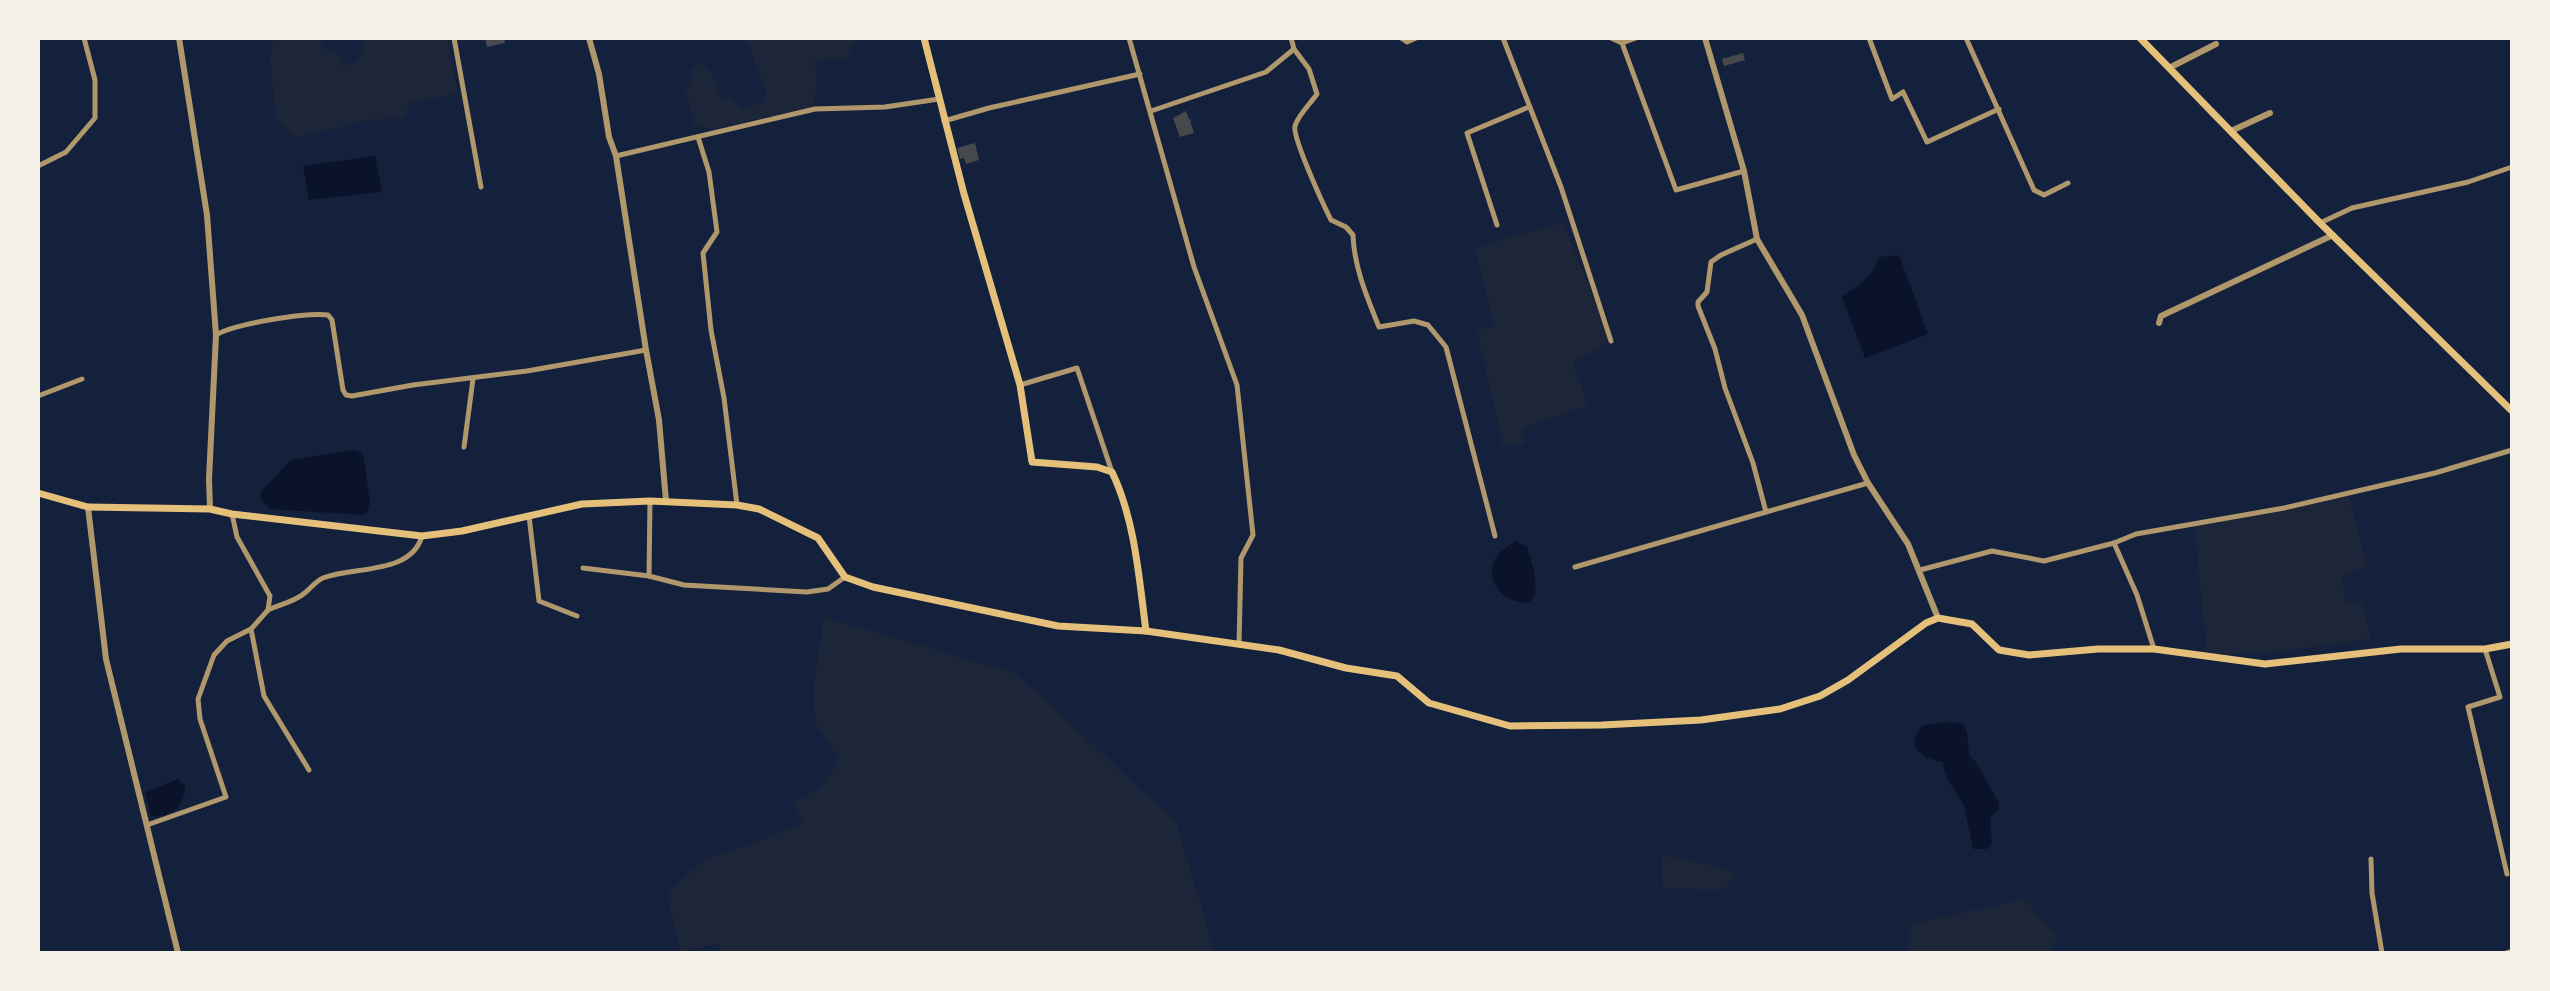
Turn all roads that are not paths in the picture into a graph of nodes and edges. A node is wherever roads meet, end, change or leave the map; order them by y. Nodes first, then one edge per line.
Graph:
1 (83, 38) edge
2 (179, 38) edge
3 (454, 38) edge
4 (589, 38) edge
5 (924, 38) edge
6 (1129, 38) edge
7 (1291, 38) edge
8 (1401, 38) edge
9 (1416, 38) edge
10 (1503, 38) edge
11 (1611, 38) edge
12 (1636, 38) edge
13 (1705, 38) edge
14 (1869, 38) edge
15 (1966, 38) edge
16 (2140, 38) edge
17 (1622, 43) junction
18 (2216, 44) dead end
19 (1294, 49) junction
20 (2169, 68) junction
21 (1140, 74) junction
22 (939, 99) junction
23 (1529, 107) junction
24 (1999, 109) junction
25 (1151, 111) junction
26 (2270, 113) dead end
27 (944, 121) junction
28 (2231, 131) junction
29 (698, 137) junction
30 (616, 156) junction
31 (38, 166) edge
32 (2511, 167) edge
33 (1745, 171) junction
34 (2068, 183) dead end
35 (481, 187) dead end
36 (2320, 223) junction
37 (1497, 225) dead end
38 (2333, 235) junction
39 (1757, 239) junction
40 (2159, 323) dead end
41 (216, 335) junction
42 (1611, 341) dead end
43 (646, 350) junction
44 (82, 379) dead end
45 (473, 379) junction
46 (1020, 385) junction
47 (38, 396) edge
48 (2511, 411) edge
49 (464, 447) dead end
50 (2511, 450) edge
51 (1112, 472) junction
52 (1868, 483) junction
53 (38, 493) edge
54 (650, 501) junction
55 (666, 502) junction
56 (737, 505) junction
57 (88, 507) junction
58 (210, 509) junction
59 (1766, 512) junction
60 (232, 514) junction
61 (529, 516) junction
62 (422, 536) junction
63 (1494, 536) dead end
64 (2114, 543) junction
65 (1575, 567) dead end
66 (583, 568) dead end
67 (1920, 570) junction
68 (649, 576) junction
69 (845, 577) junction
70 (268, 610) junction
71 (577, 616) dead end
72 (1938, 618) junction
73 (251, 629) junction
74 (1146, 631) junction
75 (2511, 644) edge
76 (1239, 645) junction
77 (2154, 649) junction
78 (2485, 649) junction
79 (309, 769) dead end
80 (147, 825) junction
81 (2371, 859) dead end
82 (2507, 874) dead end
83 (178, 953) edge
84 (2382, 953) edge

1 - 31 street
2 - 41 street
3 - 35 street
4 - 30 street
5 - 22 main road
6 - 21 street
7 - 19 street
8 - 9 street
10 - 23 street
11 - 17 street
12 - 17 street
13 - 33 street
14 - 24 street
15 - 24 street
16 - 20 main road
17 - 33 street
18 - 20 street
19 - 25 street
19 - 63 street
20 - 28 main road
21 - 25 street
21 - 27 street
22 - 27 main road
22 - 29 street
23 - 37 street
23 - 42 street
24 - 34 street
25 - 76 street
26 - 28 street
27 - 46 main road
28 - 36 main road
29 - 30 street
29 - 56 street
30 - 43 street
32 - 36 street
33 - 39 street
36 - 38 main road
38 - 40 street
38 - 48 main road
39 - 52 street
39 - 59 street
41 - 45 street
41 - 58 street
43 - 45 street
43 - 55 street
44 - 47 street
45 - 49 street
46 - 51 main road
46 - 51 street
50 - 64 street
51 - 74 main road
52 - 59 street
52 - 67 street
53 - 57 main road
54 - 55 main road
54 - 61 main road
54 - 68 street
55 - 56 main road
56 - 69 main road
57 - 58 main road
57 - 80 street
58 - 60 main road
59 - 65 street
60 - 62 main road
60 - 70 street
61 - 62 main road
61 - 71 street
62 - 70 street
64 - 67 street
64 - 77 street
66 - 68 street
67 - 72 street
68 - 69 street
69 - 74 main road
70 - 73 street
72 - 76 main road
72 - 77 main road
73 - 79 street
73 - 80 street
74 - 76 main road
75 - 78 main road
77 - 78 main road
78 - 82 street
80 - 83 street
81 - 84 street

